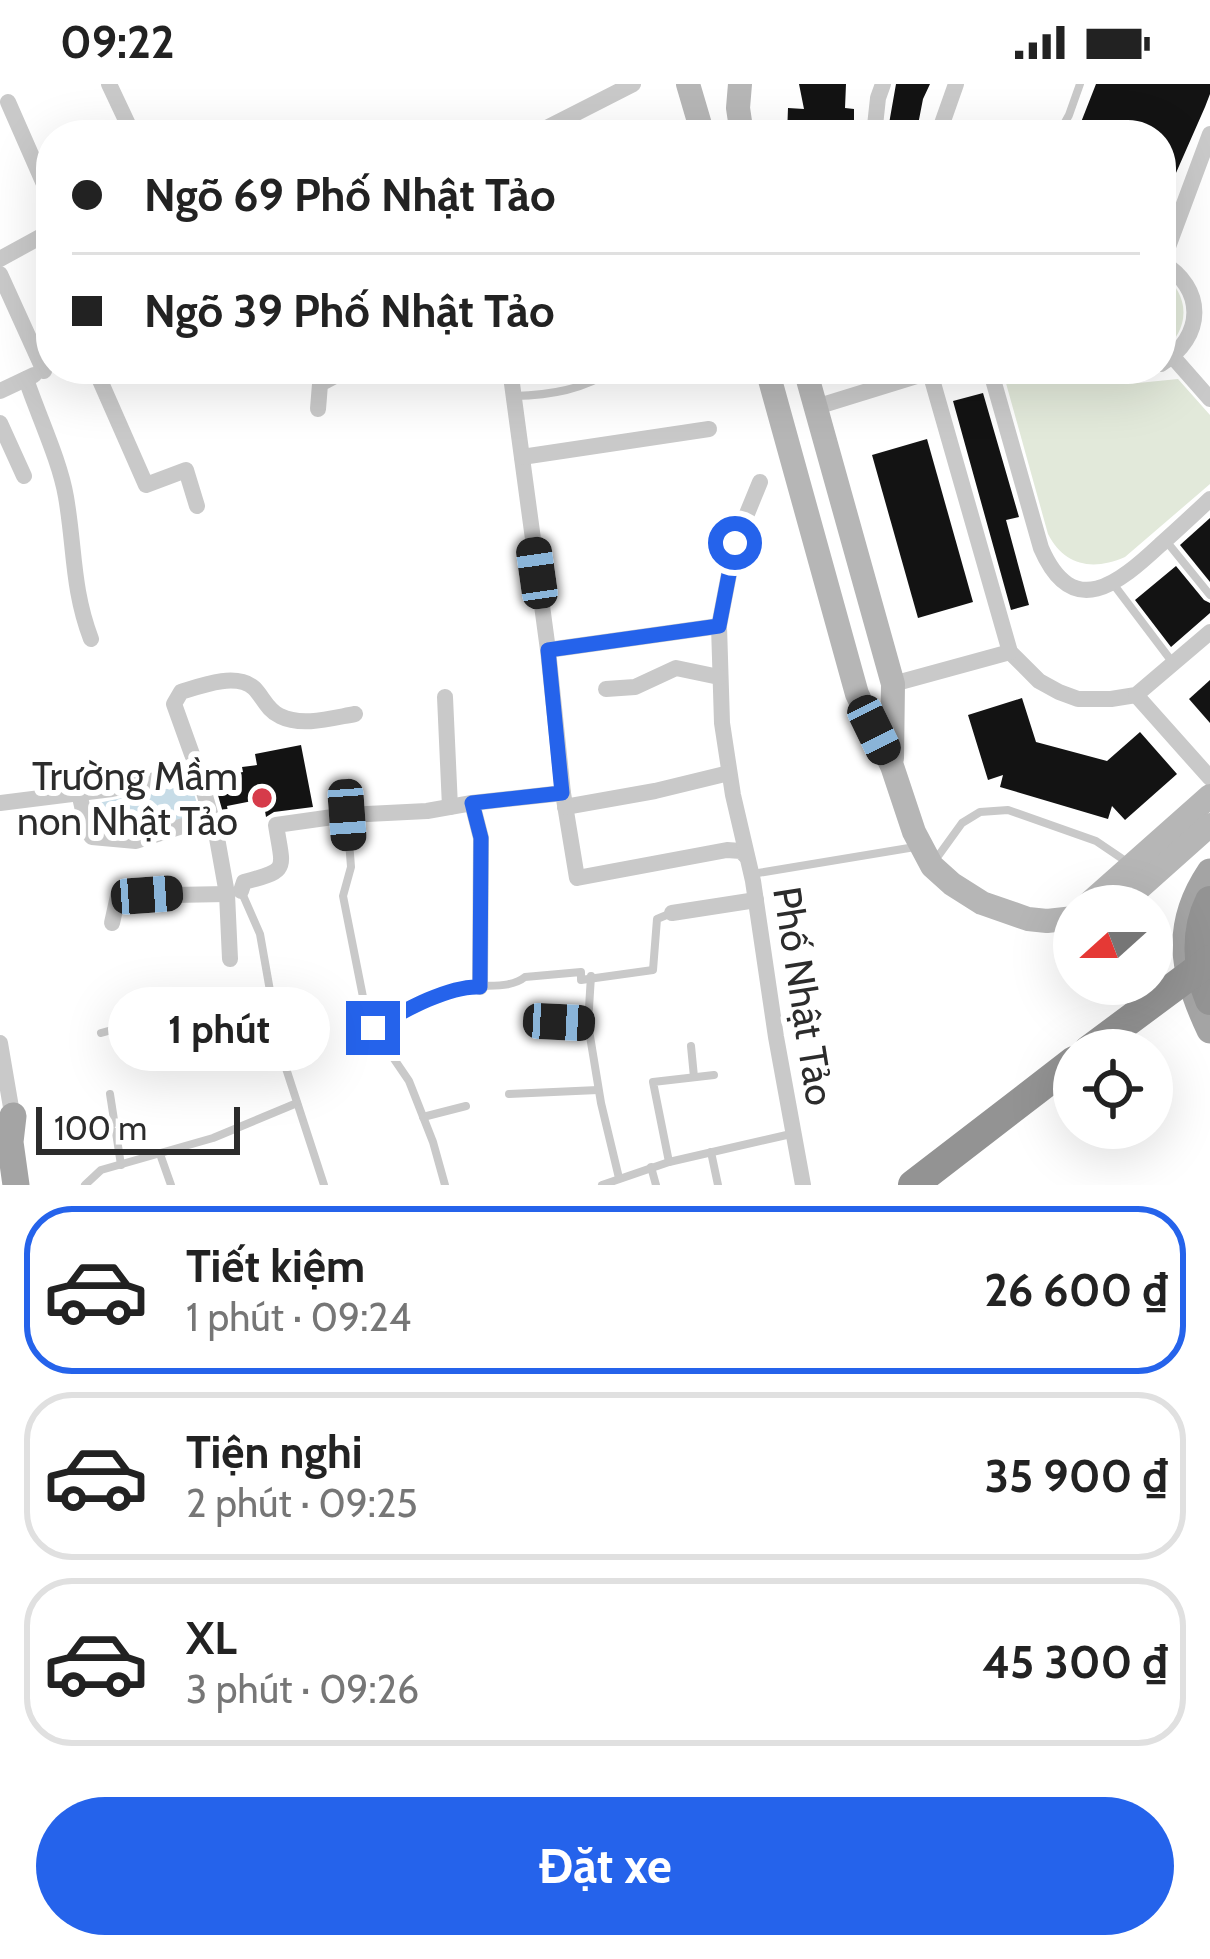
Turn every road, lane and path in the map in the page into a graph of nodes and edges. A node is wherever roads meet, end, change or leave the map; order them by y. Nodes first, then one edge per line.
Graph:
1 (109, 84) edge
2 (633, 84) edge
3 (688, 84) edge
4 (883, 84) edge
5 (956, 84) edge
6 (1080, 84) edge
7 (739, 96) edge
8 (8, 102) dead end
9 (126, 120) edge
10 (562, 120) edge
11 (699, 120) edge
12 (710, 120) edge
13 (877, 120) edge
14 (943, 120) edge
15 (1067, 120) edge
16 (1210, 134) edge
17 (36, 166) edge
18 (1176, 223) edge
19 (36, 239) edge
20 (0, 259) edge
21 (1176, 271) edge
22 (0, 274) edge
23 (36, 345) edge
24 (1176, 351) edge
25 (1176, 368) edge
26 (36, 374) edge
27 (26, 379) junction
28 (102, 384) edge
29 (320, 384) edge
30 (512, 384) edge
31 (586, 384) edge
32 (771, 384) edge
33 (809, 384) edge
34 (888, 384) edge
35 (936, 384) edge
36 (994, 384) edge
37 (0, 391) edge
38 (514, 396) junction
39 (1210, 399) edge
40 (815, 407) junction
41 (317, 409) dead end
42 (0, 423) edge
43 (709, 429) dead end
44 (522, 457) junction
45 (24, 476) dead end
46 (760, 482) dead end
47 (1210, 500) edge
48 (197, 506) dead end
49 (1171, 547) dead end
50 (1113, 583) junction
51 (1210, 596) edge
52 (719, 626) junction
53 (1210, 632) edge
54 (91, 639) dead end
55 (548, 650) junction
56 (1010, 652) junction
57 (1174, 663) junction
58 (719, 676) junction
59 (892, 684) junction
60 (606, 689) dead end
61 (856, 694) junction
62 (1136, 695) junction
63 (445, 697) dead end
64 (355, 714) dead end
65 (892, 766) junction
66 (198, 771) junction
67 (729, 773) junction
68 (1210, 778) edge
69 (79, 793) junction
70 (1210, 796) edge
71 (564, 800) junction
72 (0, 803) edge
73 (472, 803) junction
74 (451, 807) junction
75 (347, 815) junction
76 (212, 817) junction
77 (1210, 825) edge
78 (926, 856) junction
79 (1131, 865) junction
80 (748, 866) junction
81 (1210, 872) edge
82 (1109, 885) edge
83 (1142, 885) edge
84 (234, 892) junction
85 (756, 900) junction
86 (1210, 901) edge
87 (672, 913) joint
88 (1053, 920) edge
89 (112, 922) dead end
90 (230, 959) dead end
91 (591, 976) junction
92 (1209, 984) edge
93 (480, 987) junction
94 (270, 993) junction
95 (529, 1021) dead end
96 (588, 1024) junction
97 (373, 1028) junction
98 (1127, 1029) edge
99 (1210, 1030) edge
100 (101, 1033) dead end
101 (0, 1043) edge
102 (691, 1046) dead end
103 (714, 1075) dead end
104 (694, 1077) junction
105 (1053, 1077) edge
106 (598, 1090) junction
107 (110, 1094) dead end
108 (508, 1094) dead end
109 (297, 1103) junction
110 (466, 1106) dead end
111 (13, 1116) joint
112 (423, 1118) junction
113 (794, 1133) junction
114 (711, 1152) junction
115 (160, 1154) junction
116 (669, 1162) junction
117 (121, 1165) junction
118 (0, 1167) edge
119 (651, 1167) junction
120 (619, 1178) junction
121 (2, 1185) edge
122 (20, 1185) edge
123 (85, 1185) edge
124 (171, 1185) edge
125 (324, 1185) edge
126 (446, 1185) edge
127 (602, 1185) edge
128 (656, 1185) edge
129 (718, 1185) edge
130 (803, 1185) edge
131 (914, 1185) edge

1 - 9 street
2 - 10 street
3 - 11 street
4 - 13 street
5 - 14 street
6 - 15 lane
7 - 12 street
8 - 17 street
16 - 18 street
19 - 20 street
21 - 24 street
22 - 23 street
25 - 39 street
26 - 27 street
27 - 37 street
27 - 54 street
28 - 48 street
29 - 41 street
30 - 38 street, Phố Nhật Tảo
31 - 38 lane
32 - 61 street
33 - 40 street
34 - 40 street
35 - 56 street
36 - 50 street
38 - 44 street, Phố Nhật Tảo
40 - 59 street
42 - 45 street
43 - 44 street
44 - 55 street, Phố Nhật Tảo
46 - 52 street
47 - 50 street
49 - 51 lane
50 - 57 lane
52 - 55 street
52 - 58 street
53 - 57 street
55 - 71 street, Phố Nhật Tảo
56 - 59 street
56 - 62 street
57 - 62 street
58 - 60 street
58 - 67 street
59 - 61 street
59 - 65 street
61 - 65 street
62 - 68 street
63 - 74 street
64 - 66 street
65 - 78 street
66 - 69 street
66 - 76 street
67 - 71 street
67 - 80 street
69 - 72 street
69 - 76 street
70 - 79 street
71 - 73 street
71 - 80 street, Phố Nhật Tảo
73 - 74 street
73 - 93 street
74 - 75 street
75 - 84 street
75 - 97 lane
76 - 84 street
77 - 83 street
78 - 79 lane
78 - 80 lane
78 - 88 street
79 - 82 street
80 - 85 street, Phố Nhật Tảo
81 - 99 main road
84 - 89 street
84 - 90 street
84 - 94 lane
85 - 87 street
85 - 113 street, Phố Nhật Tảo
86 - 92 highway
87 - 91 lane
91 - 93 lane
91 - 96 lane
92 - 98 highway, bridge
93 - 97 lane
94 - 100 lane
94 - 109 lane
95 - 96 lane
96 - 106 lane
97 - 112 lane
101 - 111 street
102 - 104 lane
103 - 104 lane
104 - 116 lane
105 - 131 highway
106 - 108 lane
106 - 120 lane
107 - 117 lane
109 - 115 lane
109 - 125 lane
110 - 112 lane
111 - 122 main road
112 - 126 lane
113 - 114 lane
113 - 130 street, Phố Nhật Tảo
114 - 116 lane
114 - 129 lane
115 - 117 lane
115 - 124 lane
116 - 119 lane
117 - 123 lane
118 - 121 main road
119 - 120 lane
119 - 128 lane
120 - 127 lane

